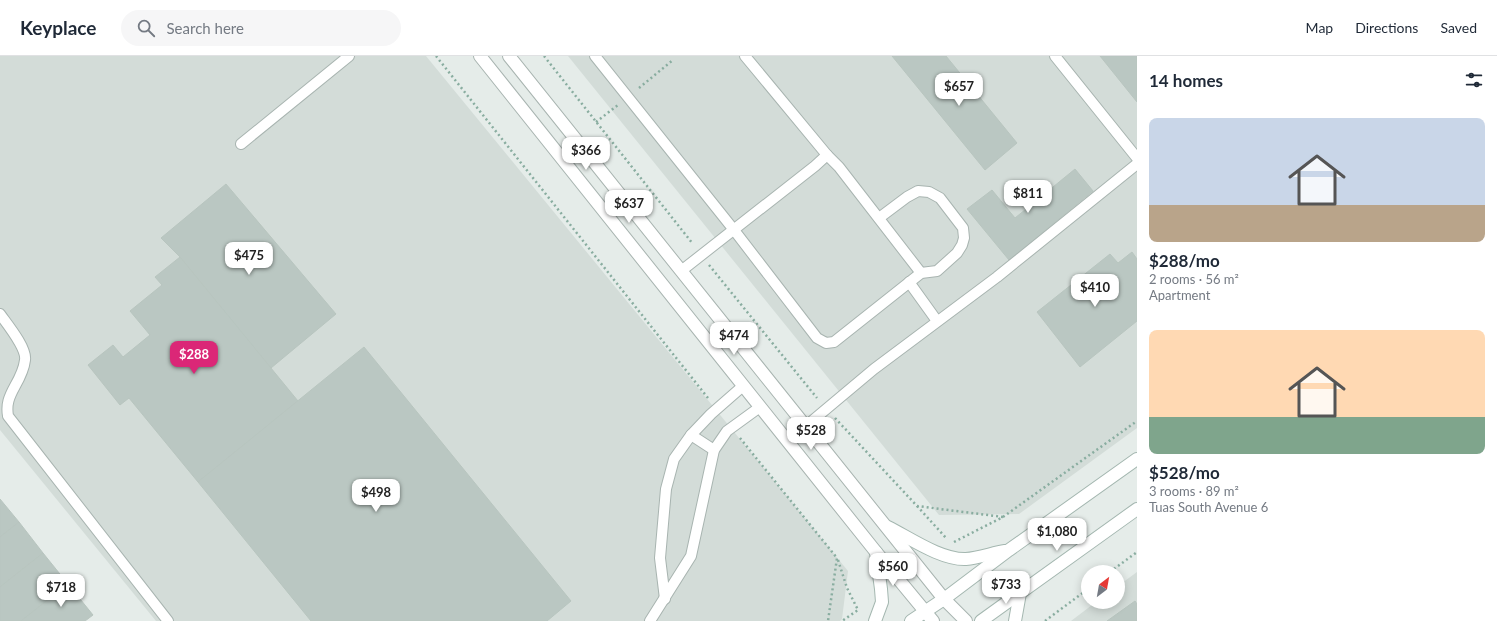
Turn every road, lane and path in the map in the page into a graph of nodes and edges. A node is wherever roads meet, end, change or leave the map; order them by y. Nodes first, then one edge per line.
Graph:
1 (349, 56) edge
2 (436, 56) edge
3 (480, 56) edge
4 (509, 56) edge
5 (544, 56) edge
6 (595, 56) edge
7 (746, 56) edge
8 (1055, 56) edge
9 (241, 144) dead end
10 (827, 155) junction
11 (1137, 158) edge
12 (1137, 164) edge
13 (879, 218) junction
14 (734, 230) junction
15 (701, 255) junction
16 (681, 271) junction
17 (921, 273) junction
18 (909, 282) junction
19 (0, 314) edge
20 (937, 321) junction
21 (743, 386) junction
22 (760, 407) junction
23 (717, 409) junction
24 (826, 409) junction
25 (1137, 421) edge
26 (806, 426) junction
27 (732, 428) junction
28 (690, 435) junction
29 (714, 450) junction
30 (1137, 459) edge
31 (917, 506) junction
32 (1137, 509) edge
33 (1002, 517) junction
34 (888, 528) junction
35 (1009, 550) junction
36 (876, 552) junction
37 (1137, 552) edge
38 (837, 558) junction
39 (1119, 565) edge
40 (1020, 593) junction
41 (1081, 594) edge
42 (665, 599) junction
43 (944, 599) junction
44 (925, 612) junction
45 (168, 621) edge
46 (650, 621) edge
47 (828, 621) edge
48 (842, 621) edge
49 (875, 621) edge
50 (911, 621) edge
51 (933, 621) edge
52 (966, 621) edge
53 (981, 621) edge
54 (1015, 621) edge
55 (1045, 621) edge

1 - 9 lane
2 - 23 path
3 - 21 street
4 - 16 street
5 - 15 path
6 - 14 lane
7 - 10 lane
8 - 11 lane
10 - 13 lane
10 - 14 lane
12 - 20 lane
13 - 17 lane
13 - 17 lane
14 - 15 lane
14 - 18 lane
15 - 16 lane
15 - 24 path
16 - 26 street
17 - 18 lane
18 - 20 lane
19 - 45 lane
20 - 24 lane
21 - 22 street
21 - 23 lane
22 - 27 lane
22 - 36 street
23 - 28 lane
24 - 26 lane
24 - 31 path
25 - 33 path
26 - 34 street
27 - 29 lane
27 - 38 path
28 - 29 lane
28 - 42 lane
29 - 42 lane
30 - 35 street
31 - 33 path
31 - 33 path
32 - 40 street
34 - 35 street
34 - 43 street
35 - 43 street
36 - 44 street
36 - 49 street
37 - 39 path
38 - 47 path
38 - 48 path
40 - 53 street
40 - 54 street
41 - 55 path
42 - 46 lane
43 - 44 street
43 - 52 street
44 - 50 street
44 - 51 street

